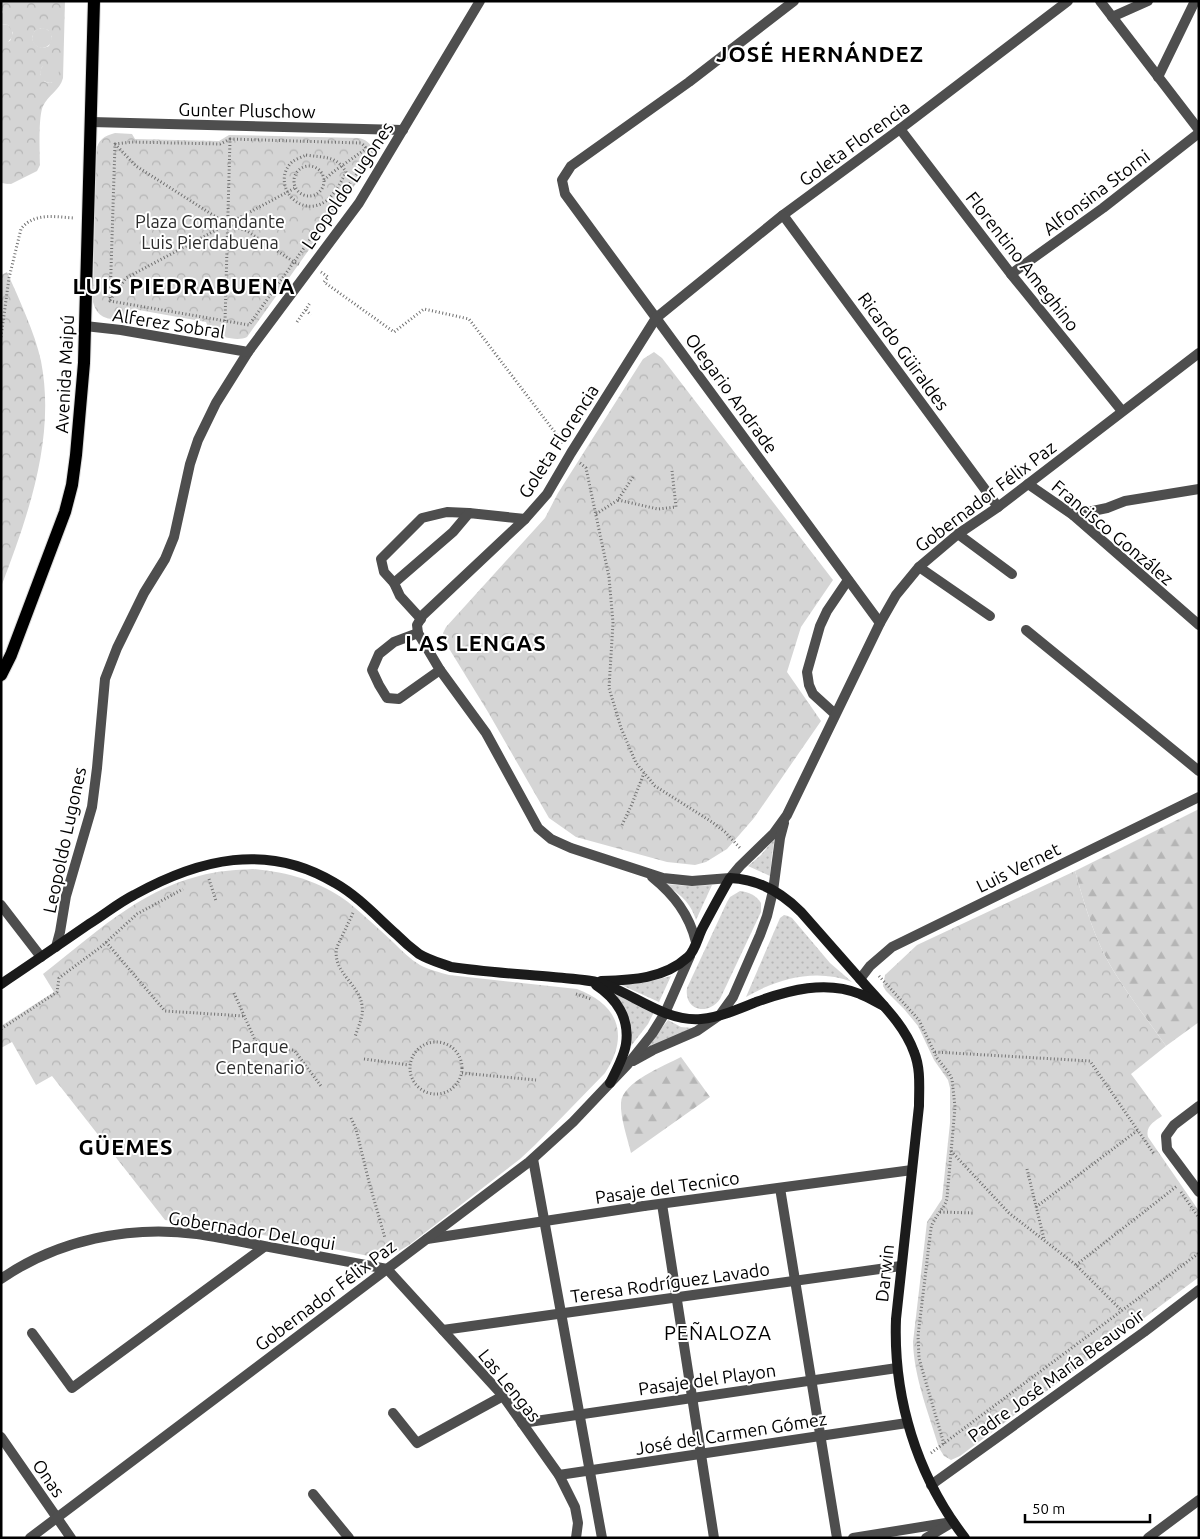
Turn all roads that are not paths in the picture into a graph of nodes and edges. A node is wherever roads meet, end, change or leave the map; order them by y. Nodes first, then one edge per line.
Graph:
1 (94, 1) edge
2 (480, 1) edge
3 (794, 1) edge
4 (1068, 1) edge
5 (1148, 1) edge
6 (1195, 1) edge
7 (1108, 7) edge
8 (1158, 77) junction
9 (91, 122) junction
10 (900, 129) junction
11 (403, 130) junction
12 (1199, 132) edge
13 (783, 215) junction
14 (1011, 274) junction
15 (656, 318) junction
16 (85, 326) junction
17 (248, 352) junction
18 (1197, 357) edge
19 (1122, 412) junction
20 (1028, 484) junction
21 (1199, 489) edge
22 (998, 507) junction
23 (469, 513) junction
24 (1073, 515) junction
25 (525, 519) junction
26 (958, 534) junction
27 (919, 567) junction
28 (1012, 574) dead end
29 (848, 580) junction
30 (394, 583) junction
31 (990, 616) dead end
32 (420, 619) junction
33 (880, 623) junction
34 (1199, 625) edge
35 (1026, 630) dead end
36 (418, 633) junction
37 (440, 670) junction
38 (1, 675) edge
39 (835, 714) junction
40 (1199, 771) edge
41 (1199, 797) edge
42 (787, 815) junction
43 (650, 875) junction
44 (730, 878) junction
45 (773, 891) junction
46 (1, 905) edge
47 (696, 942) junction
48 (56, 947) junction
49 (690, 956) junction
50 (41, 957) junction
51 (860, 978) junction
52 (591, 982) junction
53 (1, 984) edge
54 (884, 1006) junction
55 (666, 1013) junction
56 (720, 1014) junction
57 (628, 1064) junction
58 (610, 1083) junction
59 (1199, 1106) edge
60 (533, 1159) junction
61 (912, 1170) junction
62 (780, 1188) junction
63 (1199, 1192) edge
64 (662, 1204) junction
65 (544, 1221) junction
66 (427, 1239) junction
67 (264, 1246) junction
68 (901, 1266) junction
69 (387, 1269) junction
70 (1, 1279) edge
71 (795, 1281) junction
72 (1199, 1290) edge
73 (677, 1298) junction
74 (561, 1314) junction
75 (443, 1330) junction
76 (32, 1332) dead end
77 (897, 1368) junction
78 (811, 1381) junction
79 (503, 1396) junction
80 (693, 1398) junction
81 (393, 1413) dead end
82 (580, 1414) junction
83 (522, 1423) junction
84 (907, 1423) junction
85 (820, 1436) junction
86 (1, 1438) edge
87 (701, 1454) junction
88 (590, 1470) junction
89 (559, 1475) junction
90 (931, 1486) junction
91 (313, 1494) dead end
92 (1199, 1500) edge
93 (56, 1517) junction
94 (953, 1522) junction
95 (30, 1538) edge
96 (71, 1538) edge
97 (348, 1538) edge
98 (576, 1538) edge
99 (602, 1538) edge
100 (714, 1538) edge
101 (837, 1538) edge
102 (853, 1538) edge
103 (926, 1538) edge
104 (965, 1538) edge
105 (1148, 1538) edge

1 - 9 main road, Avenida Maipú
2 - 11 street, Leopoldo Lugones
3 - 15 street, Olegario Andrade
4 - 10 street, Goleta Florencia
5 - 7 street
6 - 8 street
7 - 8 street
8 - 12 street
9 - 11 street, Gunter Pluschow
9 - 16 main road, Avenida Maipú
10 - 13 street, Goleta Florencia
10 - 14 street, Florentino Ameghino
11 - 17 street, Leopoldo Lugones
12 - 14 street, Alfonsina Storni
13 - 15 street, Goleta Florencia
13 - 22 street, Ricardo Güiraldes
14 - 19 street, Florentino Ameghino
15 - 25 street, Goleta Florencia
15 - 29 street, Olegario Andrade
16 - 17 street, Alferez Sobral
16 - 38 main road, Avenida Maipú
17 - 48 street, Leopoldo Lugones
18 - 19 street, Gobernador Félix Paz
19 - 20 street, Gobernador Félix Paz
20 - 22 street, Gobernador Félix Paz
20 - 24 street, Francisco González
21 - 24 street
22 - 26 street, Gobernador Félix Paz
23 - 25 street
23 - 30 street
23 - 30 street
24 - 34 street, Francisco González
25 - 32 street, Goleta Florencia
26 - 27 street, Gobernador Félix Paz
26 - 28 street
27 - 31 street
27 - 33 street, Gobernador Félix Paz
29 - 33 street, Olegario Andrade
29 - 39 street
30 - 32 street
32 - 36 street
33 - 39 street, Gobernador Félix Paz
35 - 40 street
36 - 37 street
36 - 37 street
37 - 43 street
39 - 42 street, Gobernador Félix Paz
41 - 51 street, Luis Vernet
42 - 44 street, Gobernador Félix Paz
42 - 45 street, Gobernador Félix Paz
43 - 44 street
43 - 47 street
44 - 45 main road, Darwin
44 - 47 main road, Gobernador Félix Paz
45 - 51 main road, Darwin
45 - 56 street, Gobernador Félix Paz
46 - 50 street
47 - 49 main road, Gobernador Félix Paz
48 - 50 main road
48 - 52 main road
49 - 52 main road
49 - 55 street, Gobernador Félix Paz
50 - 53 main road
51 - 54 main road, Darwin
52 - 55 main road
52 - 58 main road
54 - 56 main road, Darwin
54 - 61 main road, Darwin
55 - 56 main road
55 - 57 street, Gobernador Félix Paz
56 - 57 street, Gobernador Félix Paz
57 - 58 street, Gobernador Félix Paz
58 - 60 street, Gobernador Félix Paz
59 - 63 street
60 - 65 street
60 - 66 street, Gobernador Félix Paz
61 - 62 street, Pasaje del Tecnico
61 - 68 main road, Darwin
62 - 64 street, Pasaje del Tecnico
62 - 71 street
64 - 65 street, Pasaje del Tecnico
64 - 73 street
65 - 66 street, Pasaje del Tecnico
65 - 74 street
66 - 69 street, Gobernador Félix Paz
67 - 69 street, Gobernador DeLoqui
67 - 70 street, Gobernador DeLoqui
67 - 76 street
68 - 71 street, Teresa Rodríguez Lavado
68 - 77 main road, Darwin
69 - 75 street, Las Lengas
69 - 93 street, Gobernador Félix Paz
71 - 73 street, Teresa Rodríguez Lavado
71 - 78 street
72 - 90 street, Padre José María Beauvoir
73 - 74 street, Teresa Rodríguez Lavado
73 - 80 street
74 - 75 street, Teresa Rodríguez Lavado
74 - 82 street
75 - 79 street, Las Lengas
77 - 78 street, Pasaje del Playon
77 - 84 main road, Darwin
78 - 80 street, Pasaje del Playon
78 - 85 street
79 - 81 street
79 - 83 street, Las Lengas
80 - 82 street, Pasaje del Playon
80 - 87 street
82 - 83 street, Pasaje del Playon
82 - 88 street
83 - 89 street, Las Lengas
84 - 85 street, José del Carmen Gómez
84 - 90 main road, Darwin
85 - 87 street, José del Carmen Gómez
85 - 101 street
86 - 93 street, Onas
87 - 88 street, José del Carmen Gómez
87 - 100 street
88 - 89 street, José del Carmen Gómez
88 - 99 street
89 - 98 street, Las Lengas
90 - 94 main road, Darwin
91 - 97 street
92 - 105 street
93 - 95 street, Gobernador Félix Paz
93 - 96 street, Onas
94 - 102 street
94 - 103 street
94 - 104 main road, Darwin

